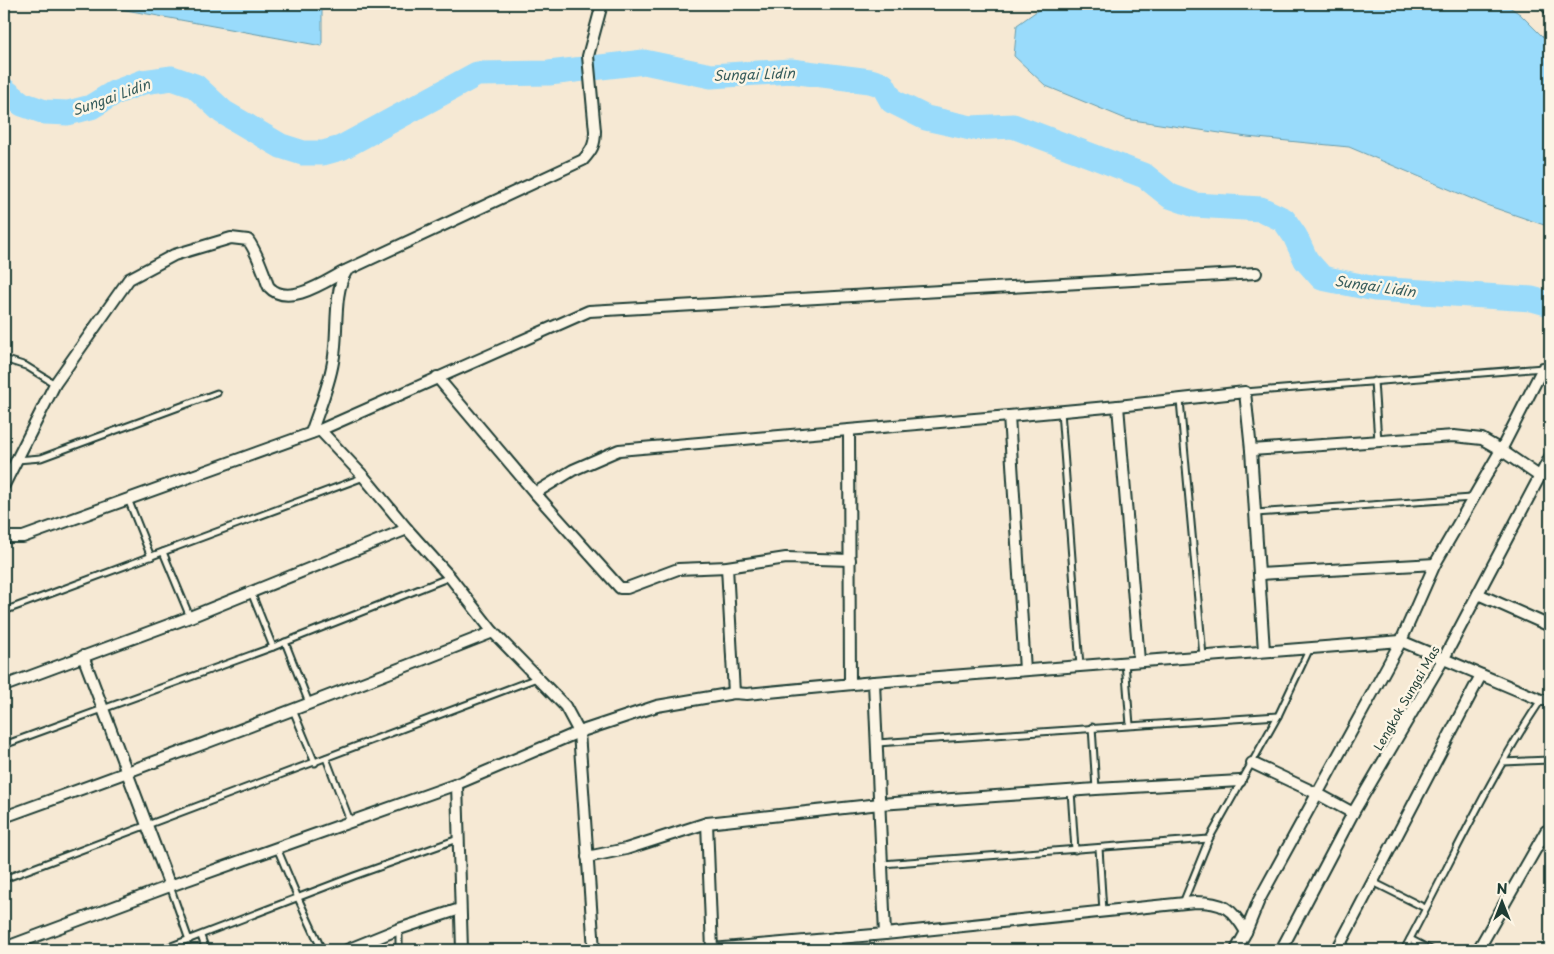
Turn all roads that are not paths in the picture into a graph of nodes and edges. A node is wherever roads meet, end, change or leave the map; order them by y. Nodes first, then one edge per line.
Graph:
1 (602, 4) edge
2 (1541, 4) edge
3 (1550, 13) edge
4 (347, 270) junction
5 (1256, 273) dead end
6 (4, 360) edge
7 (1543, 368) joint
8 (436, 377) junction
9 (1374, 381) junction
10 (55, 384) junction
11 (1245, 392) junction
12 (217, 393) dead end
13 (1180, 400) junction
14 (1118, 406) junction
15 (1061, 411) junction
16 (1008, 416) junction
17 (849, 430) junction
18 (316, 431) junction
19 (1378, 441) junction
20 (1251, 450) junction
21 (1501, 450) junction
22 (1550, 457) edge
23 (17, 460) junction
24 (1540, 476) junction
25 (364, 477) junction
26 (4, 485) edge
27 (535, 493) junction
28 (128, 498) junction
29 (1473, 498) junction
30 (1255, 513) junction
31 (407, 529) junction
32 (4, 537) edge
33 (163, 552) junction
34 (151, 557) junction
35 (850, 560) junction
36 (1435, 564) junction
37 (727, 567) junction
38 (1259, 574) junction
39 (450, 577) junction
40 (251, 592) junction
41 (1478, 594) junction
42 (4, 611) edge
43 (190, 617) junction
44 (1550, 626) edge
45 (493, 632) junction
46 (285, 642) junction
47 (1401, 642) junction
48 (273, 647) junction
49 (1311, 648) junction
50 (1264, 651) junction
51 (83, 656) junction
52 (1203, 656) junction
53 (1444, 658) junction
54 (1139, 661) junction
55 (1125, 662) junction
56 (1080, 666) junction
57 (1025, 670) junction
58 (1481, 675) junction
59 (537, 678) junction
60 (874, 682) junction
61 (850, 683) junction
62 (4, 686) edge
63 (734, 693) junction
64 (1546, 700) edge
65 (309, 704) junction
66 (103, 708) junction
67 (293, 710) junction
68 (1278, 716) junction
69 (1130, 725) junction
70 (1092, 728) junction
71 (579, 732) junction
72 (877, 743) junction
73 (4, 745) edge
74 (326, 758) junction
75 (1550, 760) edge
76 (1503, 762) junction
77 (315, 763) junction
78 (1252, 763) junction
79 (127, 773) junction
80 (1240, 781) junction
81 (457, 784) junction
82 (1096, 789) junction
83 (1070, 791) junction
84 (1318, 794) junction
85 (880, 804) junction
86 (1353, 813) junction
87 (4, 818) edge
88 (350, 821) junction
89 (707, 823) junction
90 (147, 825) junction
91 (1550, 830) edge
92 (459, 839) junction
93 (1209, 839) junction
94 (277, 848) junction
95 (1099, 848) junction
96 (1075, 850) junction
97 (587, 857) junction
98 (882, 864) junction
99 (4, 879) edge
100 (1372, 882) junction
101 (170, 886) junction
102 (298, 898) junction
103 (1183, 903) junction
104 (1425, 908) junction
105 (460, 909) junction
106 (1103, 912) junction
107 (399, 929) junction
108 (1246, 932) junction
109 (885, 934) junction
110 (201, 936) junction
111 (835, 938) junction
112 (1410, 939) junction
113 (190, 940) junction
114 (4, 948) edge
115 (161, 950) edge
116 (206, 950) edge
117 (322, 950) edge
118 (347, 950) edge
119 (399, 950) edge
120 (462, 950) edge
121 (594, 950) edge
122 (712, 950) edge
123 (837, 950) edge
124 (1236, 950) edge
125 (1281, 950) edge
126 (1337, 950) edge
127 (1404, 950) edge
128 (1431, 950) edge
129 (1478, 950) edge

1 - 4 street
2 - 3 lane
4 - 10 street
4 - 18 street
5 - 8 street
6 - 10 lane
7 - 9 lane
7 - 21 street
8 - 18 street
8 - 27 street
9 - 11 lane
9 - 19 lane
10 - 23 street
11 - 13 street
11 - 20 street
12 - 23 lane
13 - 14 street
13 - 52 lane
14 - 15 street
14 - 54 street
15 - 16 street
15 - 56 lane
16 - 17 street
16 - 57 street
17 - 27 street
17 - 35 street
18 - 25 street
18 - 28 street
19 - 20 street
19 - 21 street
20 - 30 street
21 - 24 street
21 - 29 street
22 - 24 street, Lengkok Sungai Mas
23 - 26 street
24 - 41 street, Lengkok Sungai Mas
25 - 31 street
25 - 33 lane
27 - 37 street
28 - 32 street
28 - 34 lane
29 - 30 lane
29 - 36 street
30 - 38 street
31 - 39 street
31 - 40 street
33 - 34 lane
33 - 43 lane
34 - 42 lane
35 - 37 street
35 - 61 street
36 - 38 street
36 - 47 street
37 - 63 street
38 - 50 street
39 - 45 street
39 - 46 lane
40 - 43 street
40 - 48 lane
41 - 44 street
41 - 53 street, Lengkok Sungai Mas
43 - 51 street
45 - 59 street
45 - 65 street
46 - 48 lane
46 - 65 lane
47 - 49 street
47 - 53 street
47 - 84 street
48 - 66 lane
49 - 50 street
49 - 68 lane
50 - 52 street
51 - 62 street
51 - 66 street
52 - 54 street
53 - 58 street
53 - 86 street, Lengkok Sungai Mas
54 - 55 street
55 - 56 street
55 - 69 lane
56 - 57 street
57 - 60 street
58 - 64 street
58 - 100 street
59 - 71 street
59 - 74 lane
60 - 61 street
60 - 72 street
61 - 63 street
63 - 71 street
64 - 76 lane
65 - 67 street
66 - 73 lane
66 - 79 street
67 - 77 lane
67 - 79 street
68 - 69 lane
68 - 78 lane
69 - 70 lane
70 - 72 lane
70 - 82 lane
71 - 81 street
71 - 97 street
72 - 85 street
74 - 77 lane
74 - 88 lane
75 - 76 lane
76 - 104 lane
77 - 90 lane
78 - 80 lane
78 - 84 street
79 - 87 street
79 - 90 street
80 - 82 street
80 - 93 lane
81 - 88 street
81 - 92 street
82 - 83 street
83 - 85 street
83 - 96 lane
84 - 86 street
84 - 108 street
85 - 89 street
85 - 98 street
86 - 125 street, Lengkok Sungai Mas
88 - 94 street
89 - 97 street
89 - 122 street
90 - 99 lane
90 - 101 street
91 - 129 street
92 - 102 lane
92 - 105 street
93 - 95 lane
93 - 103 lane
94 - 101 street
94 - 102 lane
95 - 96 lane
95 - 106 lane
96 - 98 lane
97 - 121 street
98 - 109 street
100 - 104 lane
100 - 126 street
101 - 113 lane
101 - 114 street
102 - 110 lane
102 - 117 lane
103 - 106 street
103 - 108 street
104 - 112 lane
105 - 107 street
105 - 120 street
106 - 109 street
107 - 118 street
107 - 119 lane
108 - 124 street
109 - 111 street
110 - 113 lane
110 - 116 lane
111 - 122 street
111 - 123 street
112 - 127 lane
112 - 128 lane
113 - 115 lane

